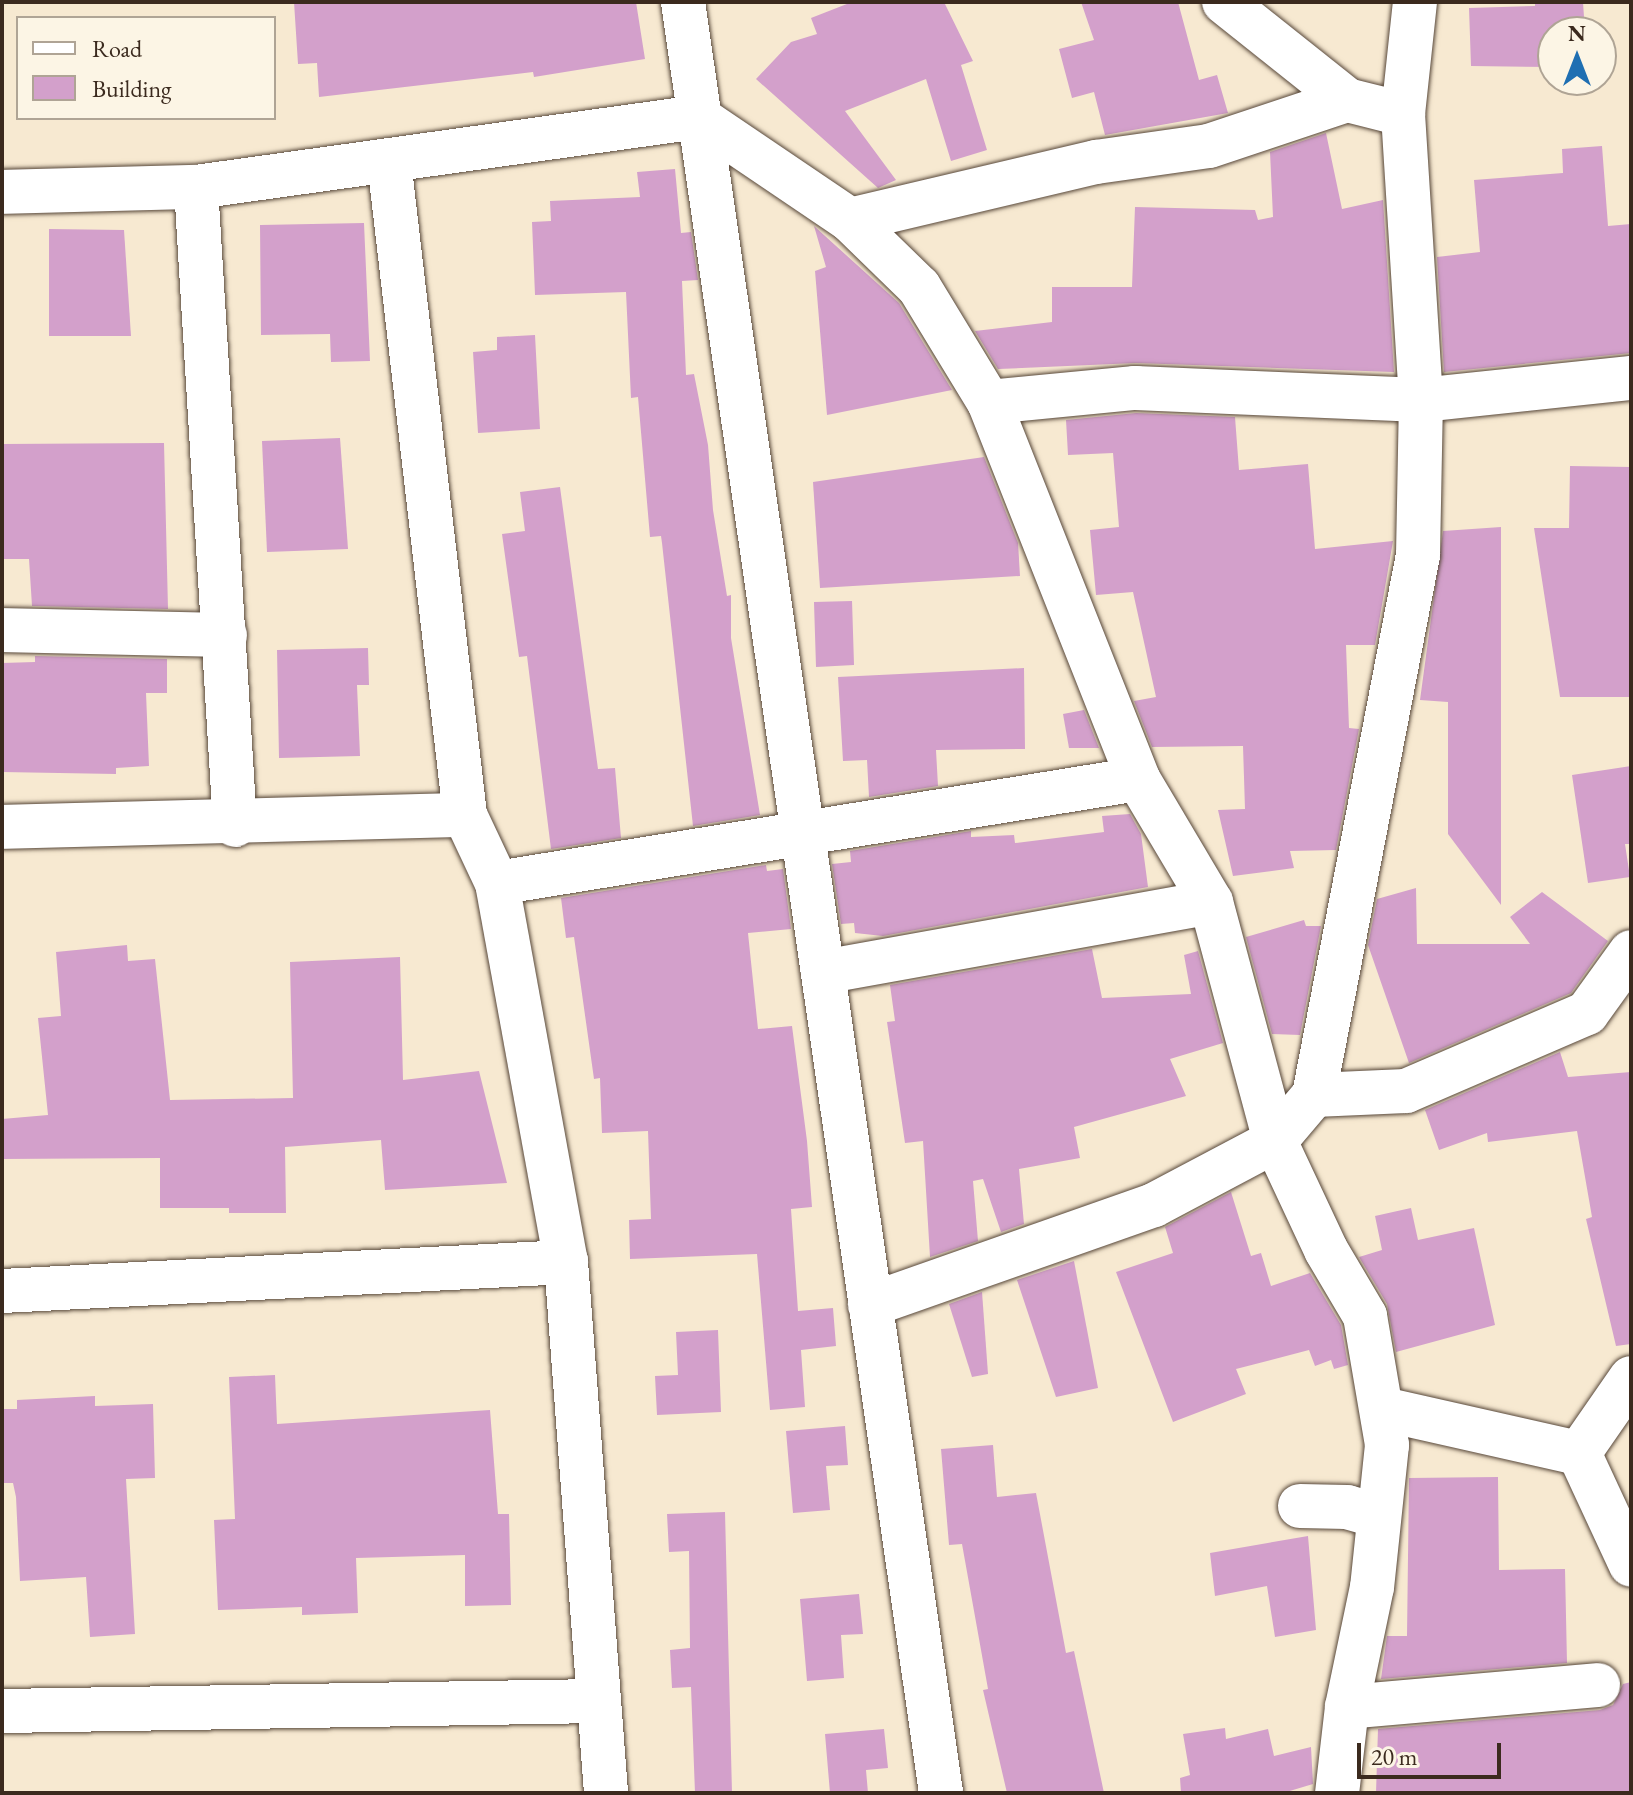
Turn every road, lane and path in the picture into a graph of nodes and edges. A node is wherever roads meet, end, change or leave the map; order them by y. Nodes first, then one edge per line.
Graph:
1 (683, 2) edge
2 (1224, 2) edge
3 (1415, 2) edge
4 (1347, 100) junction
5 (1403, 114) junction
6 (698, 117) junction
7 (389, 161) junction
8 (196, 187) junction
9 (2, 192) edge
10 (850, 220) junction
11 (1631, 378) edge
12 (1421, 400) junction
13 (989, 402) junction
14 (2, 630) edge
15 (225, 635) junction
16 (1138, 779) junction
17 (465, 815) junction
18 (235, 825) junction
19 (2, 827) edge
20 (806, 835) junction
21 (497, 883) junction
22 (1211, 902) junction
23 (1631, 952) edge
24 (823, 972) junction
25 (1314, 1095) junction
26 (1275, 1141) junction
27 (566, 1262) junction
28 (2, 1291) edge
29 (870, 1305) junction
30 (1631, 1378) edge
31 (1383, 1409) junction
32 (1579, 1453) junction
33 (1300, 1506) dead end
34 (1379, 1516) junction
35 (1631, 1565) edge
36 (1598, 1685) dead end
37 (597, 1701) junction
38 (1347, 1707) junction
39 (2, 1711) edge
40 (606, 1793) edge
41 (941, 1793) edge
42 (1337, 1793) edge

1 - 6 street
2 - 4 street
3 - 5 street
4 - 5 street
4 - 10 street
5 - 12 street
6 - 7 street
6 - 10 street
6 - 20 street
7 - 8 street
7 - 17 street
8 - 9 street
8 - 15 street
10 - 13 street
11 - 12 street
12 - 13 street
12 - 25 street
13 - 16 street
14 - 15 street
15 - 18 street
16 - 20 street
16 - 22 street
17 - 18 street
17 - 21 street
18 - 19 street
20 - 21 street
20 - 24 street
21 - 27 street
22 - 24 street
22 - 26 street
23 - 25 street
24 - 29 street
25 - 26 street
26 - 29 street
26 - 31 street
27 - 28 street
27 - 37 street
29 - 41 street
30 - 32 street
31 - 32 street
31 - 34 street
32 - 35 street
33 - 34 street
34 - 38 street
36 - 38 street
37 - 39 street
37 - 40 street
38 - 42 street

